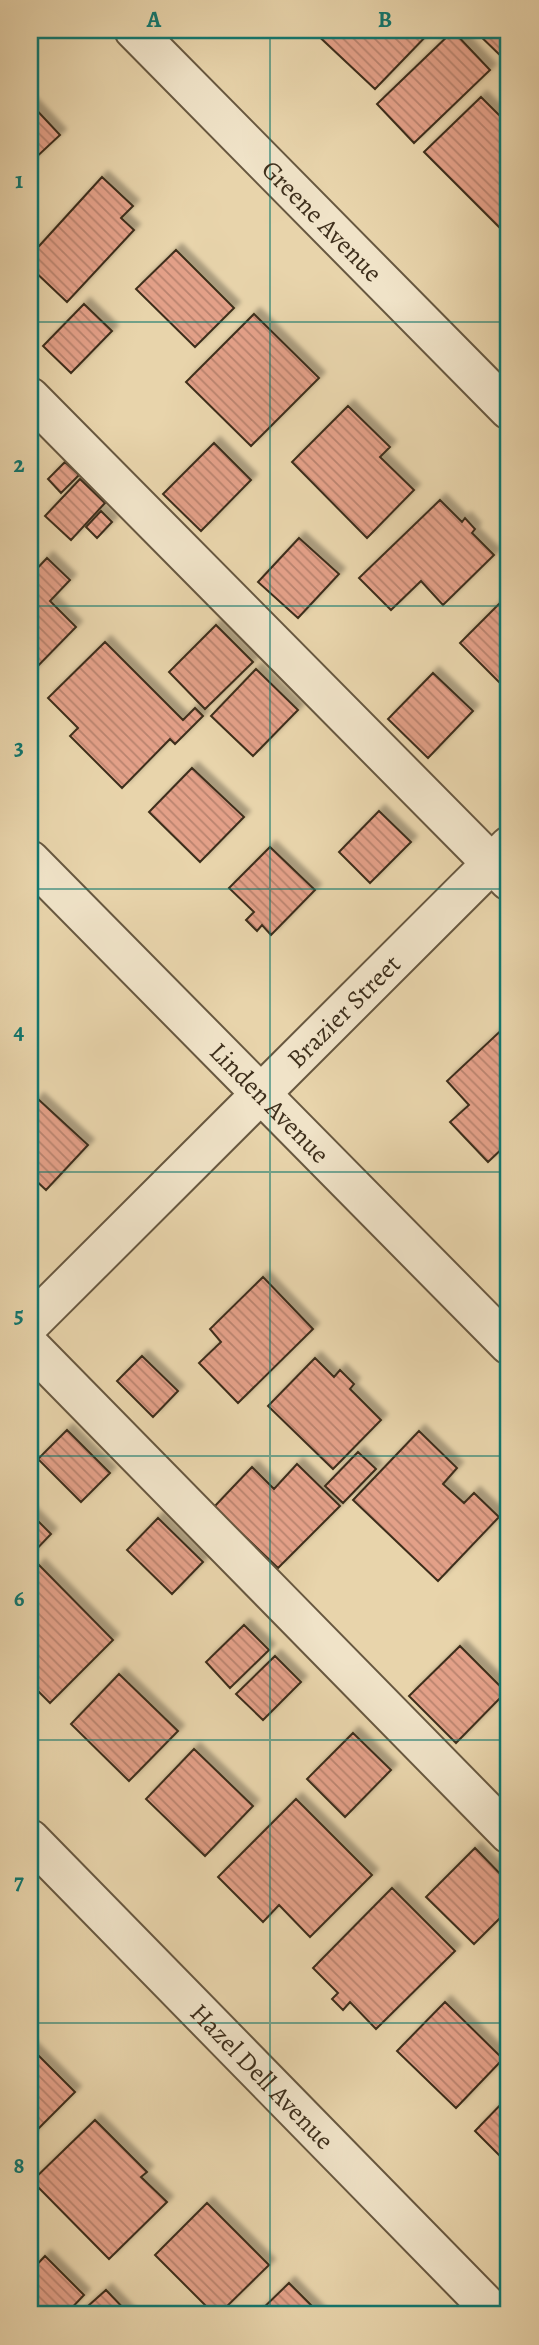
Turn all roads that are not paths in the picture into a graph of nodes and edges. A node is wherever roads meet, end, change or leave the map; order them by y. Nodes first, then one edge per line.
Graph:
1 (134, 30) edge
2 (30, 397) edge
3 (509, 410) edge
4 (30, 860) edge
5 (503, 864) edge
6 (260, 1093) junction
7 (30, 1324) edge
8 (509, 1345) edge
9 (30, 1346) edge
10 (509, 1833) edge
11 (30, 1839) edge
12 (496, 2315) edge

1 - 3 street, Greene Avenue
2 - 5 street
4 - 6 street, Linden Avenue
5 - 6 street, Brazier Street
6 - 7 street, Brazier Street
6 - 8 street, Linden Avenue
9 - 10 street
11 - 12 street, Hazel Dell Avenue

